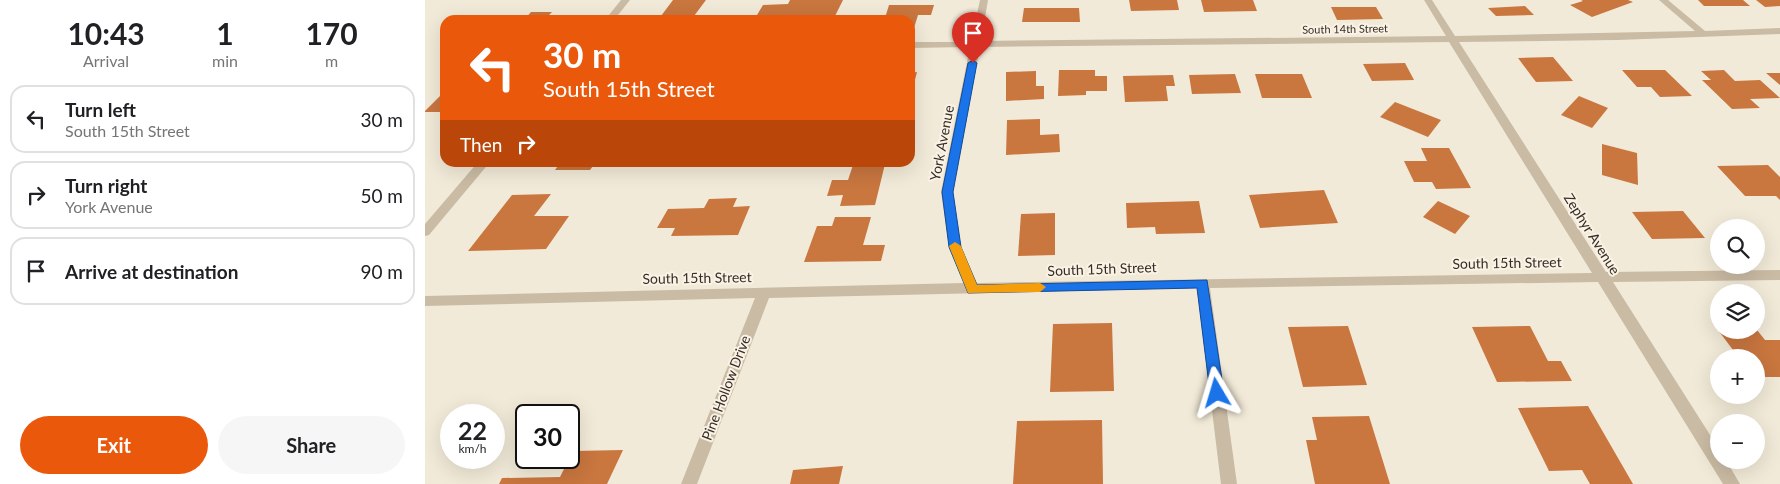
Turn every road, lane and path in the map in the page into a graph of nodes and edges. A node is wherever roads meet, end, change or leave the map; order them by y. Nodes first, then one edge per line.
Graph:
1 (626, 0) edge
2 (984, 0) edge
3 (1428, 0) edge
4 (1663, 0) edge
5 (613, 15) edge
6 (1780, 31) edge
7 (1703, 34) junction
8 (1452, 40) junction
9 (976, 44) junction
10 (915, 45) edge
11 (481, 167) edge
12 (425, 232) edge
13 (1780, 275) edge
14 (1603, 278) junction
15 (1203, 283) junction
16 (973, 289) junction
17 (764, 293) junction
18 (425, 301) edge
19 (689, 484) edge
20 (1229, 484) edge
21 (1731, 484) edge

1 - 5 street
2 - 9 street, York Avenue
3 - 8 street, Zephyr Avenue
4 - 7 street
6 - 7 street, South 14th Street
7 - 8 street, South 14th Street
8 - 9 street, South 14th Street
8 - 14 street, Zephyr Avenue
9 - 10 street, South 14th Street
9 - 16 street, York Avenue
11 - 12 street
13 - 14 street, South 15th Street
14 - 15 street, South 15th Street
14 - 21 street, Zephyr Avenue
15 - 16 street, South 15th Street
15 - 20 street
16 - 17 street, South 15th Street
17 - 18 street, South 15th Street
17 - 19 street, Pine Hollow Drive

